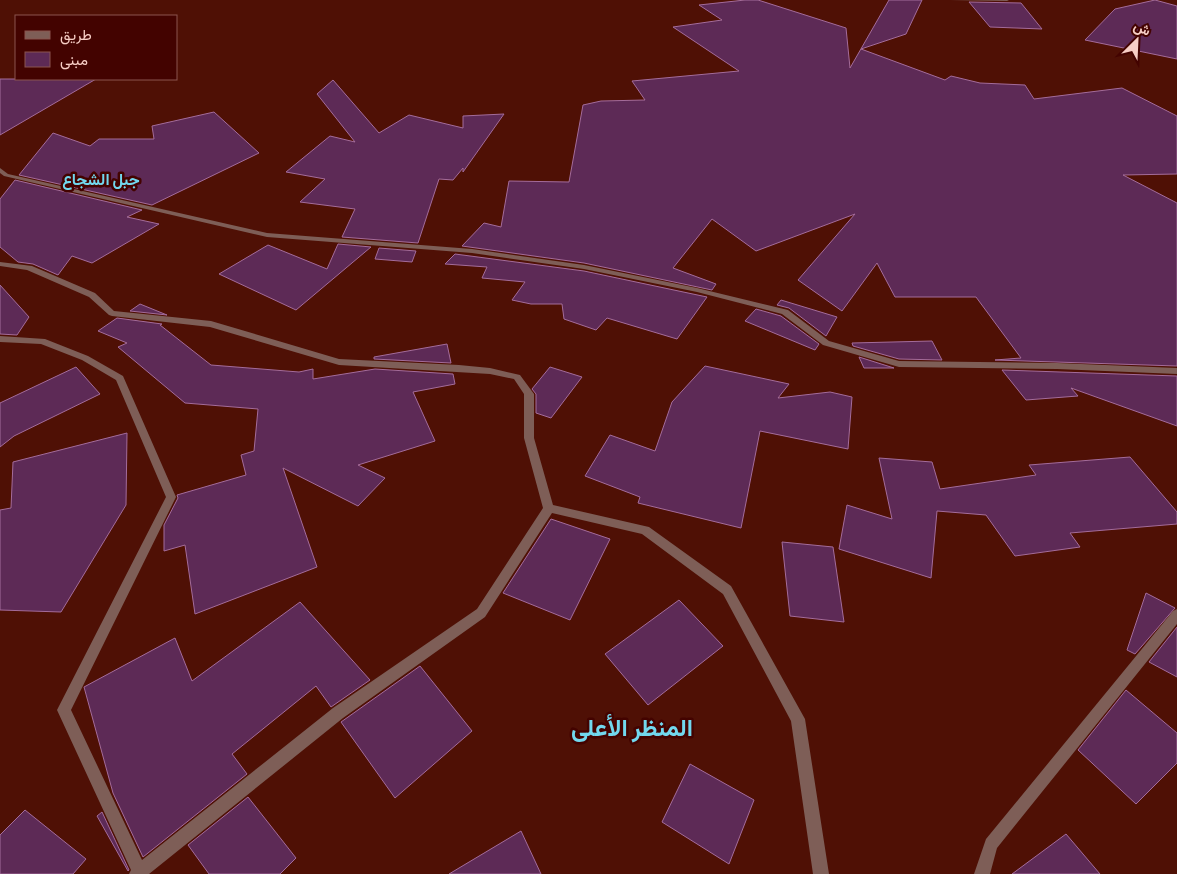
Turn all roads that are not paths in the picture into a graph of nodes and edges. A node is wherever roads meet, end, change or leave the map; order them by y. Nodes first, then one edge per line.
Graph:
1 (952, 0) edge
2 (1007, 0) edge
3 (0, 170) edge
4 (0, 264) edge
5 (0, 339) edge
6 (1177, 371) edge
7 (549, 508) junction
8 (1177, 614) edge
9 (138, 872) edge
10 (821, 874) edge
11 (982, 874) edge

1 - 2 street
3 - 6 street
4 - 7 street
5 - 9 street
7 - 9 street
7 - 10 street
8 - 11 street

